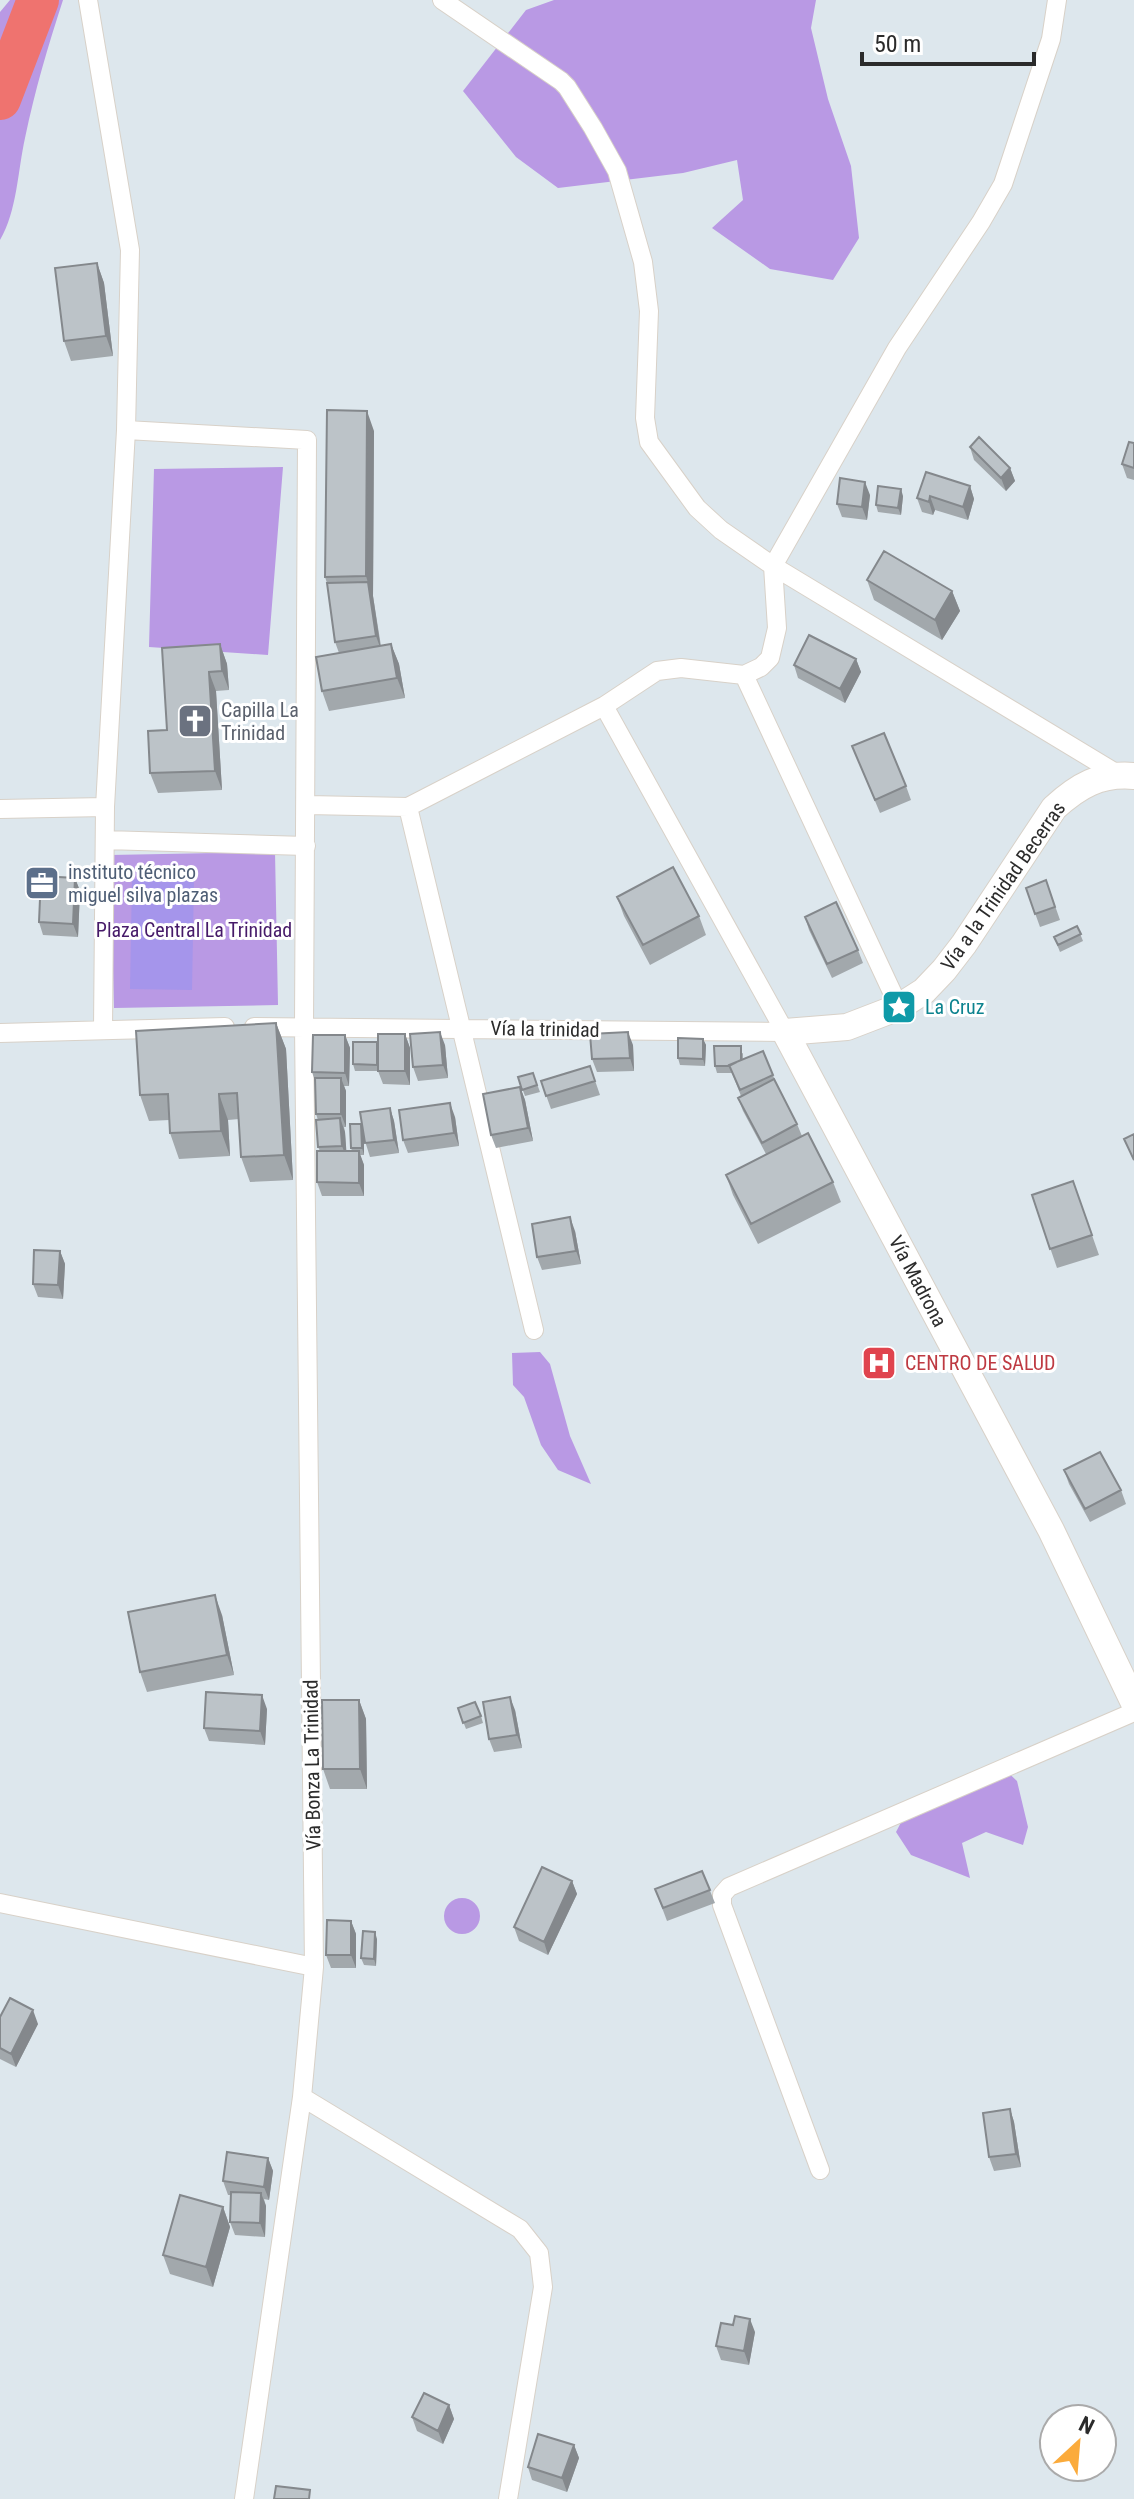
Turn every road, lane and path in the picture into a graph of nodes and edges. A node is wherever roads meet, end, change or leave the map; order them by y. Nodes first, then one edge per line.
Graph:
1 (88, 0) edge
2 (442, 0) edge
3 (1057, 0) edge
4 (126, 430) junction
5 (773, 566) junction
6 (744, 675) junction
7 (604, 706) junction
8 (1127, 775) edge
9 (307, 805) junction
10 (105, 807) junction
11 (408, 807) junction
12 (0, 809) edge
13 (105, 840) junction
14 (306, 846) junction
15 (899, 1007) junction
16 (304, 1026) junction
17 (461, 1028) junction
18 (103, 1029) junction
19 (785, 1032) junction
20 (0, 1033) edge
21 (534, 1330) dead end
22 (1134, 1703) edge
23 (1134, 1712) edge
24 (0, 1903) edge
25 (314, 1967) junction
26 (302, 2097) junction
27 (820, 2170) dead end
28 (244, 2499) edge
29 (508, 2499) edge

1 - 4 street
2 - 5 street
3 - 5 street
4 - 9 street, Vía Bonza La Trinidad
4 - 10 street
5 - 6 street
5 - 8 street
6 - 7 street
6 - 15 street
7 - 11 street
7 - 19 street
8 - 15 street, Vía a la Trinidad Becerras
9 - 11 street
9 - 14 street, Vía Bonza La Trinidad
10 - 12 street
10 - 13 street
11 - 17 street
13 - 14 street
13 - 18 street
14 - 16 street, Vía Bonza La Trinidad
15 - 19 street, Vía a la Trinidad Becerras
16 - 17 street, Vía la trinidad
16 - 18 street, Vía la trinidad
16 - 25 street, Vía Bonza La Trinidad
17 - 19 street, Vía la trinidad
17 - 21 street
18 - 20 street, Vía la trinidad
19 - 22 street, Vía Madrona
23 - 27 street
24 - 25 street
25 - 26 street, Vía Bonza La Trinidad
26 - 28 street, Vía Bonza La Trinidad
26 - 29 street

